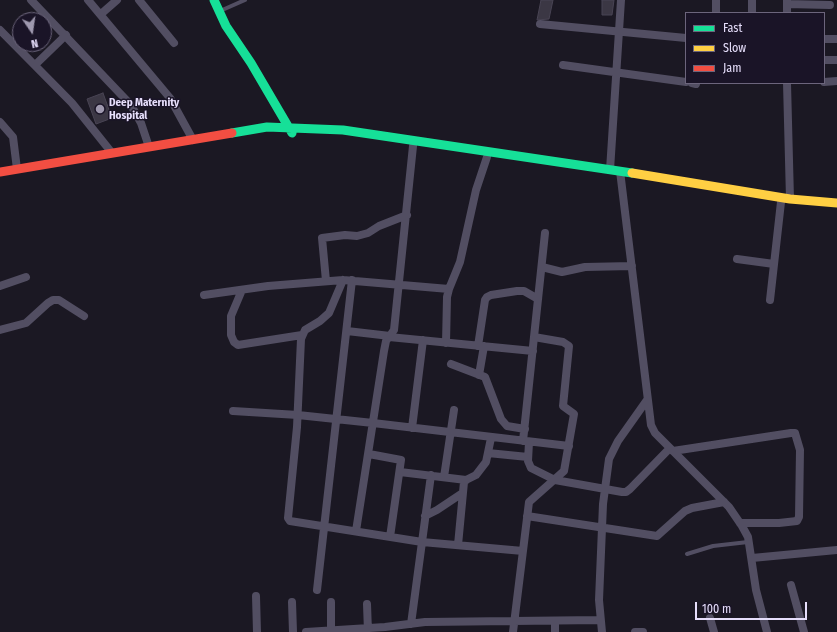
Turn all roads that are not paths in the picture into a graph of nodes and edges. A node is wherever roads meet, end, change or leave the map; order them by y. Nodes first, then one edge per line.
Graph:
1 (31, 0) edge
2 (88, 0) edge
3 (116, 0) edge
4 (139, 0) edge
5 (214, 0) edge
6 (245, 0) edge
7 (621, 0) edge
8 (716, 0) edge
9 (752, 0) edge
10 (787, 2) edge
11 (830, 5) dead end
12 (220, 12) junction
13 (716, 12) edge
14 (752, 12) edge
15 (101, 14) junction
16 (540, 24) dead end
17 (0, 30) edge
18 (619, 31) junction
19 (66, 36) junction
20 (685, 38) edge
21 (825, 39) edge
22 (837, 39) edge
23 (174, 43) dead end
24 (825, 60) edge
25 (837, 60) edge
26 (34, 65) junction
27 (563, 65) dead end
28 (616, 72) junction
29 (685, 82) edge
30 (825, 82) edge
31 (837, 82) edge
32 (787, 84) edge
33 (0, 122) edge
34 (291, 131) junction
35 (193, 140) junction
36 (414, 146) junction
37 (149, 147) junction
38 (112, 153) junction
39 (487, 157) junction
40 (17, 169) junction
41 (610, 170) junction
42 (621, 173) junction
43 (0, 174) edge
44 (786, 200) junction
45 (837, 204) edge
46 (837, 209) edge
47 (407, 214) junction
48 (545, 233) dead end
49 (737, 259) dead end
50 (774, 264) junction
51 (632, 266) junction
52 (542, 267) junction
53 (26, 278) dead end
54 (343, 280) junction
55 (352, 280) junction
56 (326, 281) junction
57 (398, 284) junction
58 (0, 286) edge
59 (449, 289) junction
60 (242, 290) junction
61 (204, 295) dead end
62 (538, 299) junction
63 (770, 300) dead end
64 (84, 316) dead end
65 (0, 330) edge
66 (346, 331) junction
67 (302, 335) junction
68 (390, 336) junction
69 (534, 337) junction
70 (423, 340) junction
71 (446, 343) junction
72 (481, 346) junction
73 (533, 351) junction
74 (451, 364) dead end
75 (479, 375) junction
76 (647, 400) junction
77 (454, 410) dead end
78 (233, 411) dead end
79 (298, 415) junction
80 (337, 419) junction
81 (373, 423) junction
82 (412, 428) junction
83 (525, 429) junction
84 (450, 432) junction
85 (491, 438) junction
86 (526, 441) junction
87 (569, 446) junction
88 (671, 449) junction
89 (488, 453) junction
90 (369, 454) junction
91 (528, 457) junction
92 (400, 472) junction
93 (431, 475) junction
94 (444, 477) junction
95 (466, 480) junction
96 (555, 480) junction
97 (605, 489) junction
98 (461, 494) junction
99 (724, 502) junction
100 (425, 516) junction
101 (527, 516) junction
102 (740, 523) junction
103 (602, 526) junction
104 (325, 527) junction
105 (356, 532) junction
106 (390, 537) junction
107 (422, 542) junction
108 (749, 542) junction
109 (458, 545) junction
110 (837, 550) edge
111 (523, 552) junction
112 (687, 554) dead end
113 (752, 558) junction
114 (792, 585) dead end
115 (317, 590) dead end
116 (256, 596) dead end
117 (292, 602) dead end
118 (331, 602) dead end
119 (367, 604) dead end
120 (710, 618) dead end
121 (600, 620) junction
122 (555, 621) junction
123 (514, 622) junction
124 (411, 624) junction
125 (402, 629) edge
126 (331, 630) junction
127 (368, 630) edge
128 (257, 632) edge
129 (293, 632) edge
130 (306, 632) edge
131 (513, 632) edge
132 (555, 632) edge
133 (602, 632) edge
134 (635, 632) edge
135 (643, 632) edge
136 (714, 632) edge
137 (767, 632) edge
138 (804, 632) edge

1 - 19 street
2 - 15 street
3 - 15 street
4 - 23 street
5 - 12 main road
6 - 12 lane
7 - 18 street
8 - 13 street
9 - 14 street
10 - 11 street
12 - 34 main road
15 - 35 street
16 - 18 street
17 - 26 street
18 - 20 street
18 - 28 street
19 - 26 street
19 - 37 street
21 - 22 street
24 - 25 street
26 - 38 street
27 - 28 street
28 - 29 street
28 - 41 street
30 - 31 street
32 - 44 street
33 - 40 street
34 - 35 main road
34 - 36 main road
34 - 41 main road
34 - 43 main road
35 - 37 main road
36 - 39 main road
36 - 47 street
37 - 38 main road
38 - 40 main road
39 - 42 main road
39 - 59 street
40 - 43 main road
41 - 42 main road
42 - 44 main road
42 - 51 street
44 - 45 main road
44 - 46 main road
44 - 50 street
47 - 56 street
47 - 57 street
48 - 52 street
49 - 50 street
50 - 63 street
51 - 52 street
51 - 76 street
52 - 62 street
53 - 58 street
54 - 55 street
54 - 56 street
54 - 67 street
55 - 57 street
55 - 66 street
56 - 60 street
57 - 59 street
57 - 68 street
59 - 71 street
60 - 61 street
60 - 67 street
62 - 69 street
62 - 72 street
64 - 65 street
66 - 68 street
66 - 80 street
67 - 79 street
68 - 70 street
68 - 81 street
69 - 73 street
69 - 87 street
70 - 71 street
70 - 82 street
71 - 72 street
72 - 73 street
72 - 75 street
73 - 83 street
74 - 75 street
75 - 83 street
76 - 88 street
76 - 97 street
77 - 84 street
78 - 79 street
79 - 80 street
79 - 104 street
80 - 81 street
80 - 104 street
81 - 82 street
81 - 90 street
82 - 84 street
83 - 86 street
84 - 85 street
84 - 94 street
85 - 86 street
85 - 89 street
86 - 87 street
86 - 91 street
87 - 96 street
88 - 97 street
88 - 99 street
88 - 102 street
89 - 91 street
89 - 95 street
90 - 92 street
90 - 105 street
91 - 96 street
92 - 93 street
92 - 106 street
93 - 94 street
93 - 100 street
94 - 95 street
95 - 98 street
96 - 97 street
96 - 101 street
97 - 103 street
98 - 100 street
98 - 109 street
99 - 102 street
99 - 103 street
100 - 107 street
101 - 103 street
101 - 111 street
102 - 108 street
103 - 121 street
104 - 105 street
104 - 115 street
105 - 106 street
106 - 107 street
107 - 109 street
107 - 124 street
108 - 112 lane
108 - 113 street
109 - 111 street
110 - 113 street
111 - 123 street
113 - 137 street
114 - 138 street
116 - 128 street
117 - 129 street
118 - 126 street
119 - 127 street
120 - 136 street
121 - 122 street
121 - 133 street
122 - 123 street
122 - 132 street
123 - 124 street
123 - 131 street
124 - 125 street
125 - 127 street
126 - 127 street
126 - 130 street
134 - 135 street

